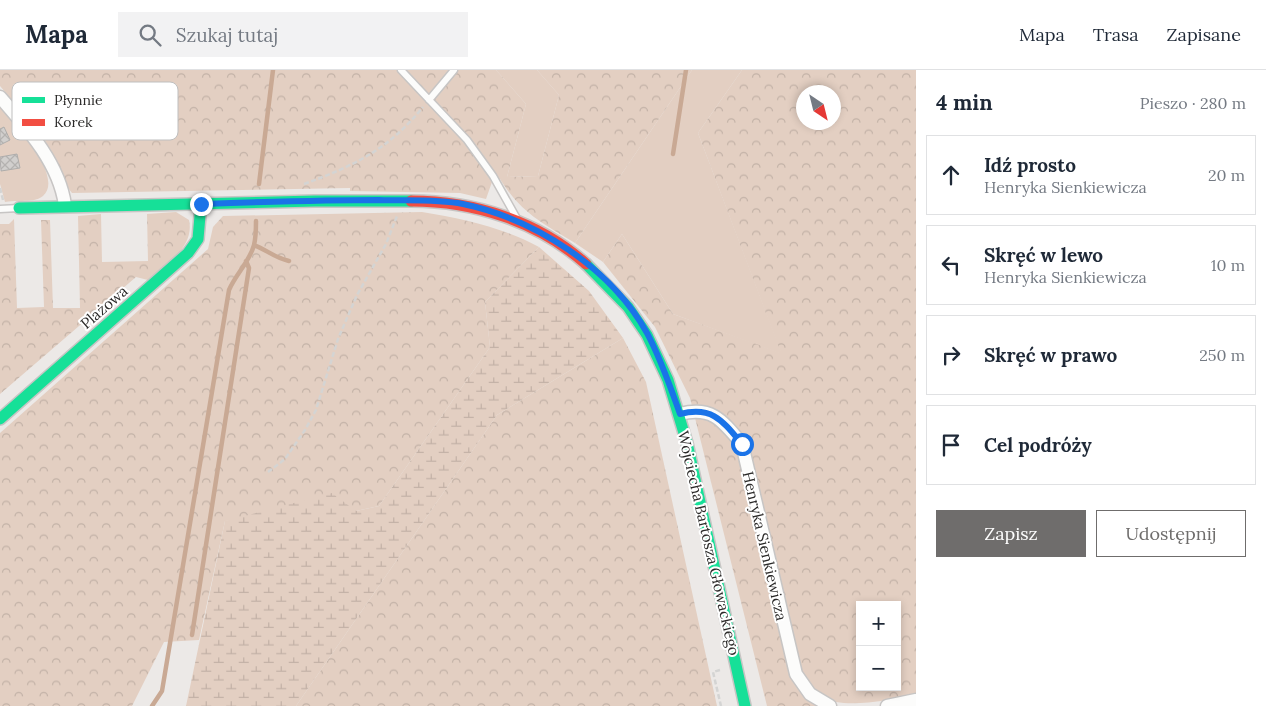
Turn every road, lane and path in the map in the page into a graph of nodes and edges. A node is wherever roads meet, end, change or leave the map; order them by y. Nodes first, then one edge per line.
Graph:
1 (401, 70) edge
2 (454, 70) edge
3 (0, 97) edge
4 (429, 100) junction
5 (12, 111) edge
6 (36, 140) edge
7 (306, 184) dead end
8 (201, 204) junction
9 (65, 205) junction
10 (19, 208) joint
11 (0, 209) edge
12 (399, 210) dead end
13 (520, 222) junction
14 (680, 414) junction
15 (0, 419) edge
16 (268, 472) dead end
17 (724, 670) dead end
18 (916, 700) edge
19 (721, 706) edge
20 (745, 706) edge
21 (830, 706) edge
22 (886, 706) edge

1 - 4 lane
2 - 4 lane
3 - 5 street
4 - 7 path
4 - 13 lane
6 - 9 street
8 - 9 street, Wojciecha Bartosza Głowackiego
8 - 13 street, Wojciecha Bartosza Głowackiego
8 - 15 street, Plażowa
9 - 10 street, Wojciecha Bartosza Głowackiego
10 - 11 lane
12 - 16 path
13 - 14 street, Wojciecha Bartosza Głowackiego
14 - 20 street, Wojciecha Bartosza Głowackiego
14 - 21 street, Henryka Sienkiewicza
17 - 19 path
18 - 22 street

